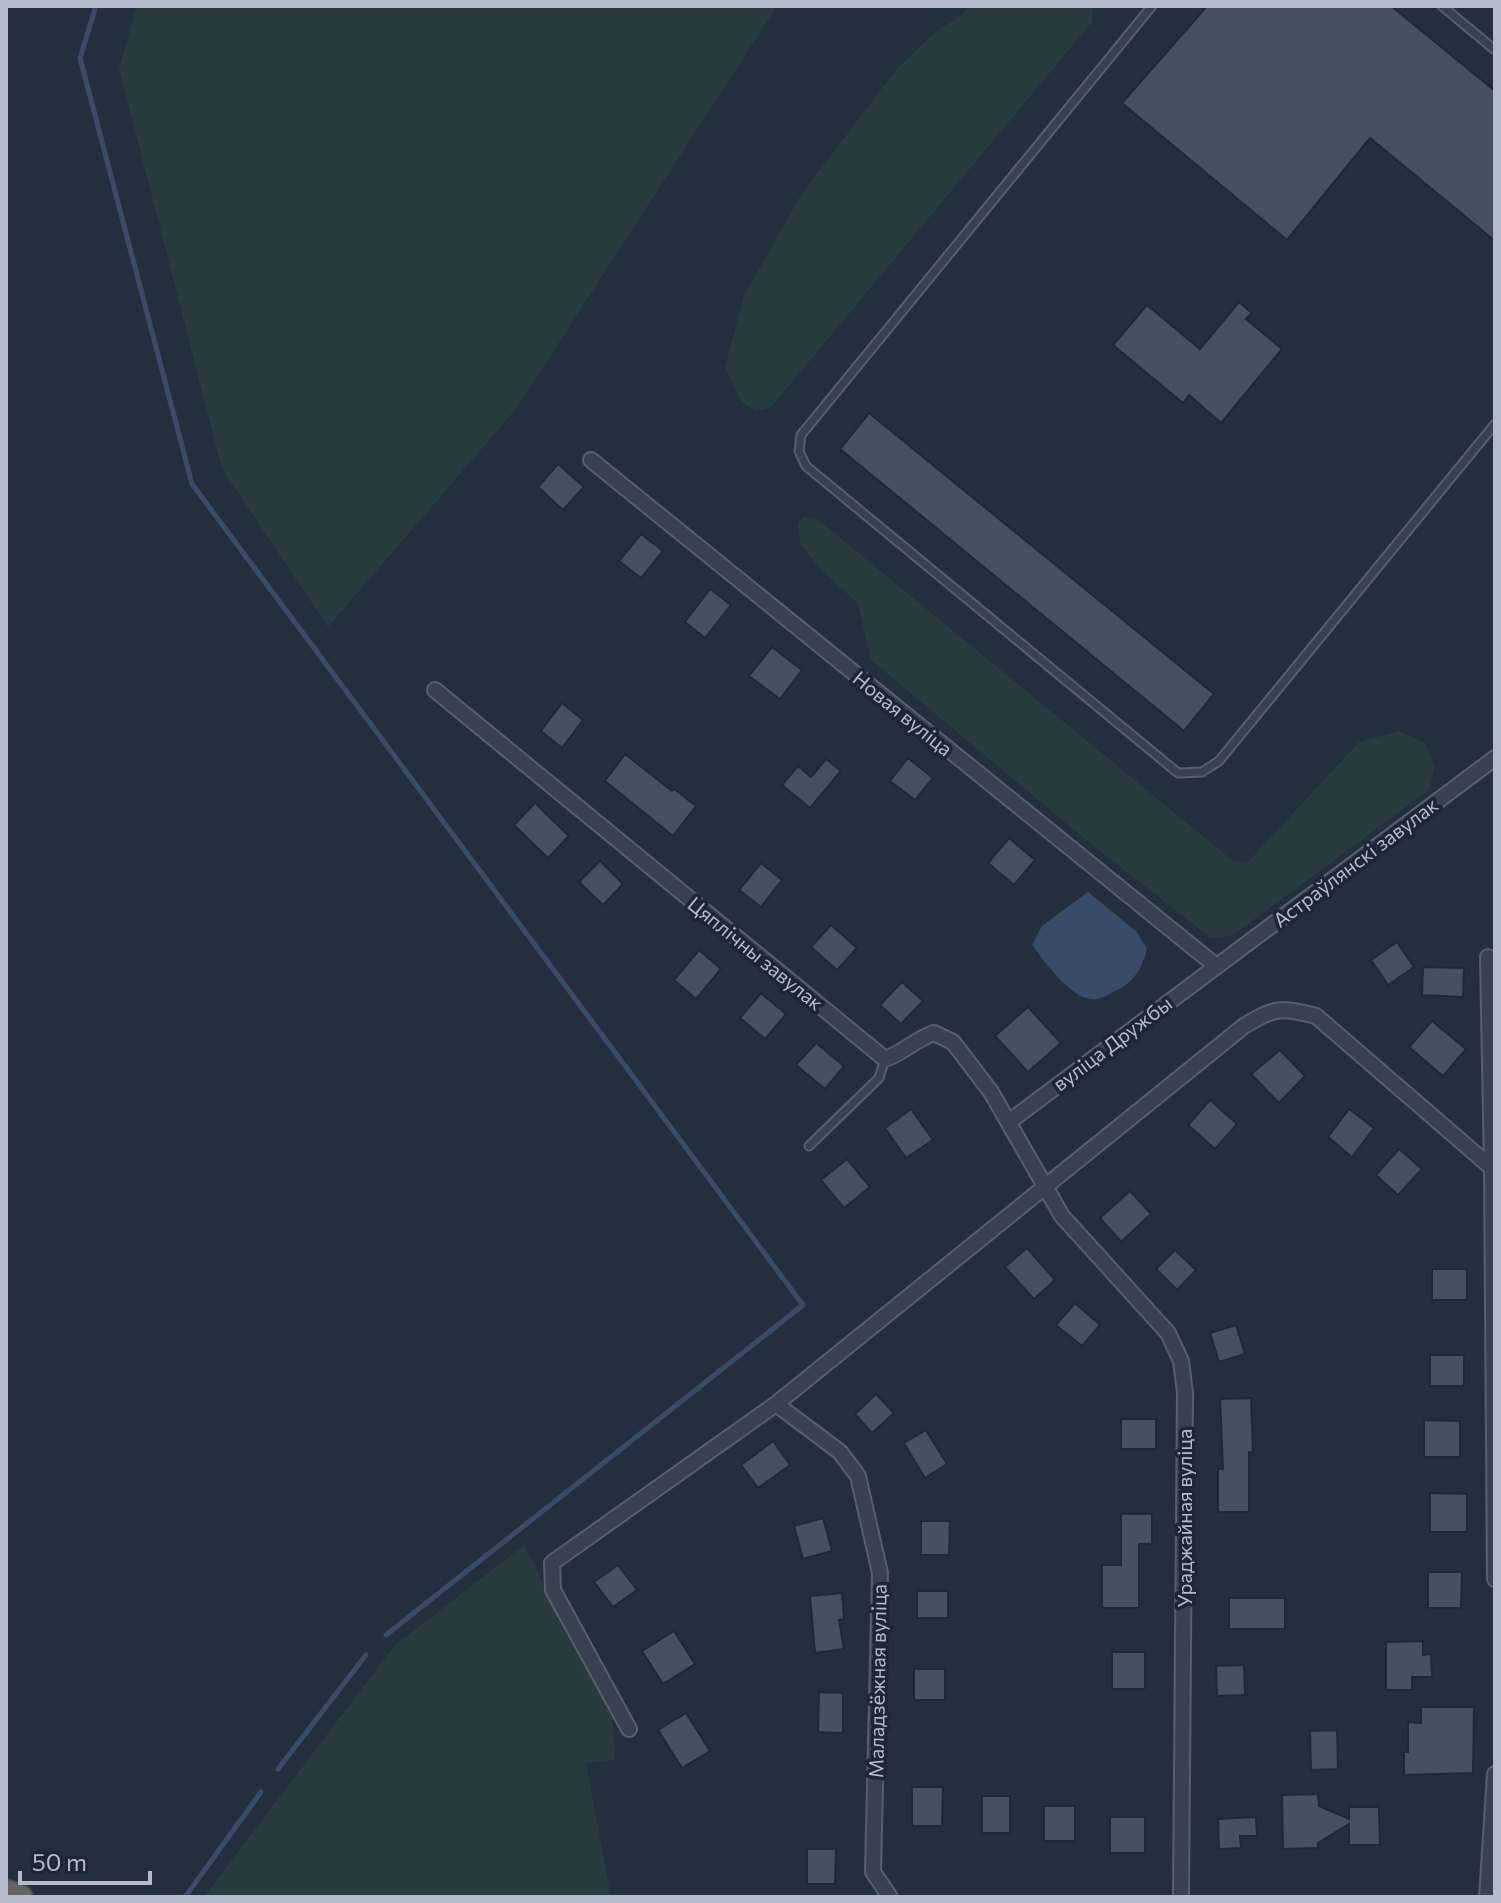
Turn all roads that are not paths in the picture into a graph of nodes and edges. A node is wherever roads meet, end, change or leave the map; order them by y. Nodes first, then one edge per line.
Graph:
1 (1152, 6) edge
2 (1442, 6) edge
3 (1495, 50) edge
4 (1495, 424) edge
5 (591, 460) dead end
6 (435, 690) dead end
7 (1495, 758) edge
8 (1488, 957) dead end
9 (1215, 965) junction
10 (885, 1059) junction
11 (1010, 1121) junction
12 (809, 1146) dead end
13 (1492, 1168) junction
14 (1045, 1187) junction
15 (776, 1404) junction
16 (1495, 1579) edge
17 (629, 1729) dead end
18 (1495, 1774) edge
19 (6, 1891) edge
20 (21, 1897) edge
21 (890, 1897) edge
22 (1181, 1897) edge
23 (1487, 1897) edge

1 - 4 lane
2 - 3 lane
5 - 9 street, Новая вуліца
6 - 10 street, Цяплічны завулак
7 - 9 street, Астраўлянскі завулак
8 - 13 street
9 - 11 street, вуліца Дружбы
10 - 11 street
10 - 12 lane
11 - 14 street
13 - 14 street
13 - 16 street
14 - 15 street
14 - 22 street, Ураджайная вуліца
15 - 17 street
15 - 21 street, Маладзёжная вуліца
18 - 23 street
19 - 20 highway

